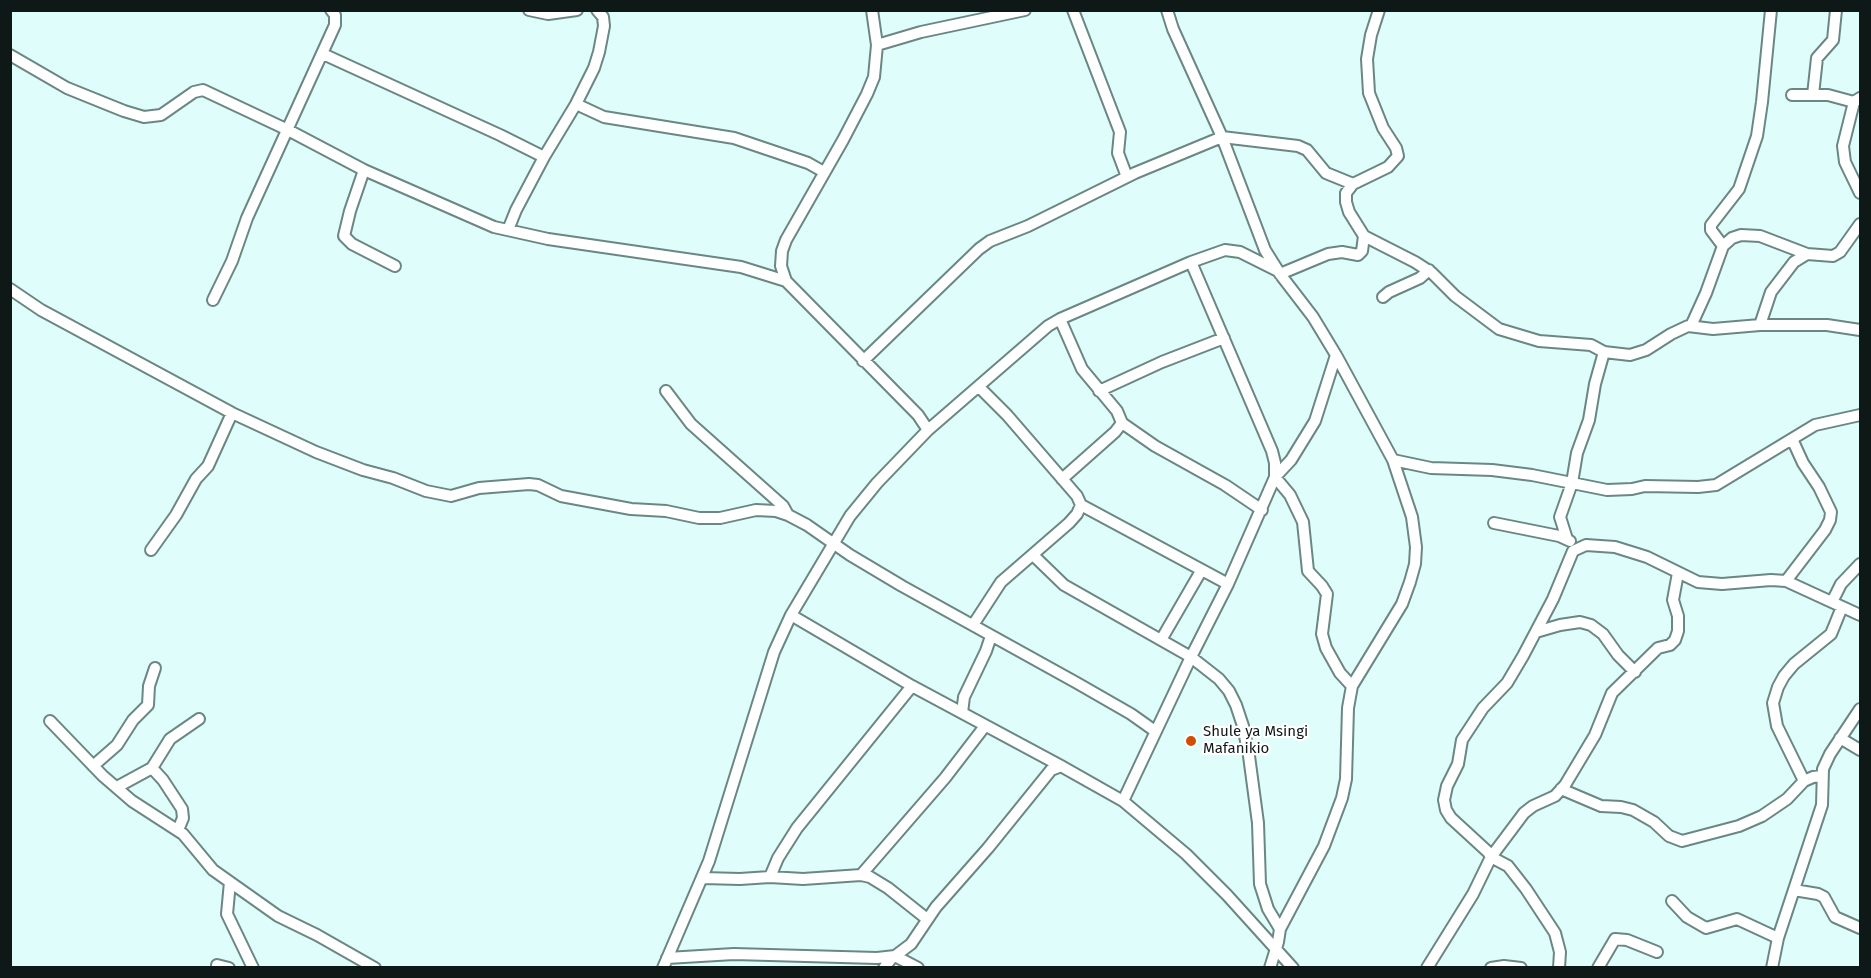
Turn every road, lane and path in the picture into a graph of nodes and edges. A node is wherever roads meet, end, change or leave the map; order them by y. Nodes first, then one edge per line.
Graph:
1 (528, 10) edge
2 (577, 10) edge
3 (597, 10) edge
4 (872, 10) edge
5 (1025, 10) edge
6 (1073, 10) edge
7 (1167, 10) edge
8 (1378, 10) edge
9 (1771, 10) edge
10 (1836, 10) edge
11 (336, 13) edge
12 (877, 45) junction
13 (323, 54) junction
14 (10, 55) edge
15 (1792, 95) dead end
16 (1813, 95) junction
17 (1857, 100) edge
18 (576, 104) junction
19 (288, 130) junction
20 (1222, 137) junction
21 (544, 157) junction
22 (364, 170) junction
23 (824, 172) junction
24 (1127, 177) junction
25 (1353, 184) junction
26 (1860, 193) edge
27 (1860, 224) edge
28 (508, 230) junction
29 (1364, 236) junction
30 (1723, 246) junction
31 (1807, 254) junction
32 (1191, 262) junction
33 (395, 266) dead end
34 (1429, 270) junction
35 (1279, 272) junction
36 (786, 281) junction
37 (10, 290) edge
38 (1383, 297) dead end
39 (213, 300) dead end
40 (1060, 319) junction
41 (1760, 325) junction
42 (1691, 326) junction
43 (1860, 330) edge
44 (1224, 338) junction
45 (1604, 351) junction
46 (1336, 355) junction
47 (863, 361) junction
48 (979, 387) junction
49 (666, 391) dead end
50 (1099, 391) junction
51 (232, 414) junction
52 (1860, 415) edge
53 (1122, 423) junction
54 (928, 430) junction
55 (1792, 439) junction
56 (1393, 460) junction
57 (1275, 477) junction
58 (1062, 479) junction
59 (1572, 483) junction
60 (1081, 505) junction
61 (1262, 510) junction
62 (788, 515) junction
63 (1494, 523) dead end
64 (1567, 539) junction
65 (834, 543) junction
66 (1578, 548) junction
67 (151, 550) dead end
68 (1033, 555) junction
69 (1860, 564) edge
70 (1201, 570) junction
71 (1678, 573) junction
72 (1786, 581) junction
73 (1228, 584) junction
74 (1837, 604) junction
75 (790, 615) junction
76 (1860, 615) edge
77 (973, 625) junction
78 (1536, 632) junction
79 (991, 636) junction
80 (1161, 640) junction
81 (1191, 657) junction
82 (154, 668) dead end
83 (1635, 672) junction
84 (912, 686) junction
85 (1352, 686) junction
86 (1860, 709) edge
87 (962, 713) junction
88 (199, 719) dead end
89 (50, 721) dead end
90 (985, 726) junction
91 (1155, 731) junction
92 (1840, 738) junction
93 (1860, 750) edge
94 (93, 766) junction
95 (1061, 766) junction
96 (152, 768) junction
97 (1822, 776) junction
98 (1804, 781) junction
99 (117, 787) junction
100 (1561, 789) junction
101 (1123, 801) junction
102 (178, 830) junction
103 (1491, 857) junction
104 (861, 875) junction
105 (770, 877) junction
106 (703, 878) junction
107 (230, 882) junction
108 (1794, 890) junction
109 (1672, 901) dead end
110 (927, 919) junction
111 (1860, 928) edge
112 (1280, 929) junction
113 (1778, 938) junction
114 (1276, 950) junction
115 (1657, 952) dead end
116 (895, 956) junction
117 (665, 963) edge
118 (881, 964) edge
119 (217, 965) dead end
120 (230, 968) edge
121 (253, 968) edge
122 (375, 968) edge
123 (918, 968) edge
124 (1270, 968) edge
125 (1293, 968) edge
126 (1427, 968) edge
127 (1491, 968) edge
128 (1521, 968) edge
129 (1559, 968) edge
130 (1598, 968) edge
131 (1772, 968) edge

1 - 2 street
3 - 18 street
4 - 12 street
5 - 12 street
6 - 24 street
7 - 20 street
8 - 25 street
9 - 30 street
10 - 16 street
11 - 13 street
12 - 23 street
13 - 19 street
13 - 21 street
14 - 19 street
15 - 16 street
16 - 17 street
17 - 26 street
18 - 21 street
18 - 23 street
19 - 22 street
19 - 39 street
20 - 24 street
20 - 25 street
20 - 35 street
21 - 28 street
22 - 28 street
22 - 33 street
23 - 36 street
24 - 47 street
25 - 29 street
27 - 31 street
28 - 36 street
29 - 34 street
29 - 35 street
30 - 31 street
30 - 42 street
31 - 41 street
32 - 35 street
32 - 40 street
32 - 44 street
34 - 38 street
34 - 45 street
35 - 46 street
36 - 47 street
37 - 51 street
40 - 48 street
40 - 50 street
41 - 42 street
41 - 43 street
42 - 45 street
44 - 50 street
44 - 57 street
45 - 59 street
46 - 56 street
46 - 57 street
47 - 54 street
48 - 54 street
48 - 58 street
49 - 62 street
50 - 53 street
51 - 62 street
51 - 67 street
52 - 55 street
53 - 58 street
53 - 61 street
54 - 65 street
55 - 59 street
55 - 72 street
56 - 59 street
56 - 85 street
57 - 61 street
57 - 85 street
58 - 60 street
59 - 64 street
60 - 68 street
60 - 70 street
61 - 73 street
62 - 65 street
63 - 64 street
64 - 66 street
65 - 75 street
65 - 77 street
66 - 71 street
66 - 78 street
68 - 77 street
68 - 80 street
69 - 74 street
70 - 73 street
70 - 80 street
71 - 72 street
71 - 83 street
72 - 74 street
73 - 81 street
74 - 76 street
74 - 98 street
75 - 84 street
75 - 106 street
77 - 79 street
78 - 83 street
78 - 103 street
79 - 87 street
79 - 91 street
80 - 81 street
81 - 91 street
81 - 112 street
82 - 94 street
83 - 100 street
84 - 87 street
84 - 105 street
85 - 112 street
86 - 92 street
87 - 90 street
88 - 96 street
89 - 94 street
90 - 95 street
90 - 104 street
91 - 101 street
92 - 93 street
92 - 97 street
94 - 99 street
95 - 101 street
95 - 110 street
96 - 99 street
96 - 102 street
97 - 98 street
97 - 108 street
98 - 100 street
99 - 102 street
100 - 103 street
101 - 114 street
102 - 107 street
103 - 126 street
103 - 129 street
104 - 105 street
104 - 110 street
105 - 106 street
106 - 117 street
107 - 121 street
107 - 122 street
108 - 111 street
108 - 113 street
109 - 113 street
110 - 116 street
112 - 114 street
113 - 131 street
114 - 124 street
114 - 125 street
115 - 130 street
116 - 118 street
116 - 123 street
117 - 118 street
119 - 120 street
127 - 128 street

